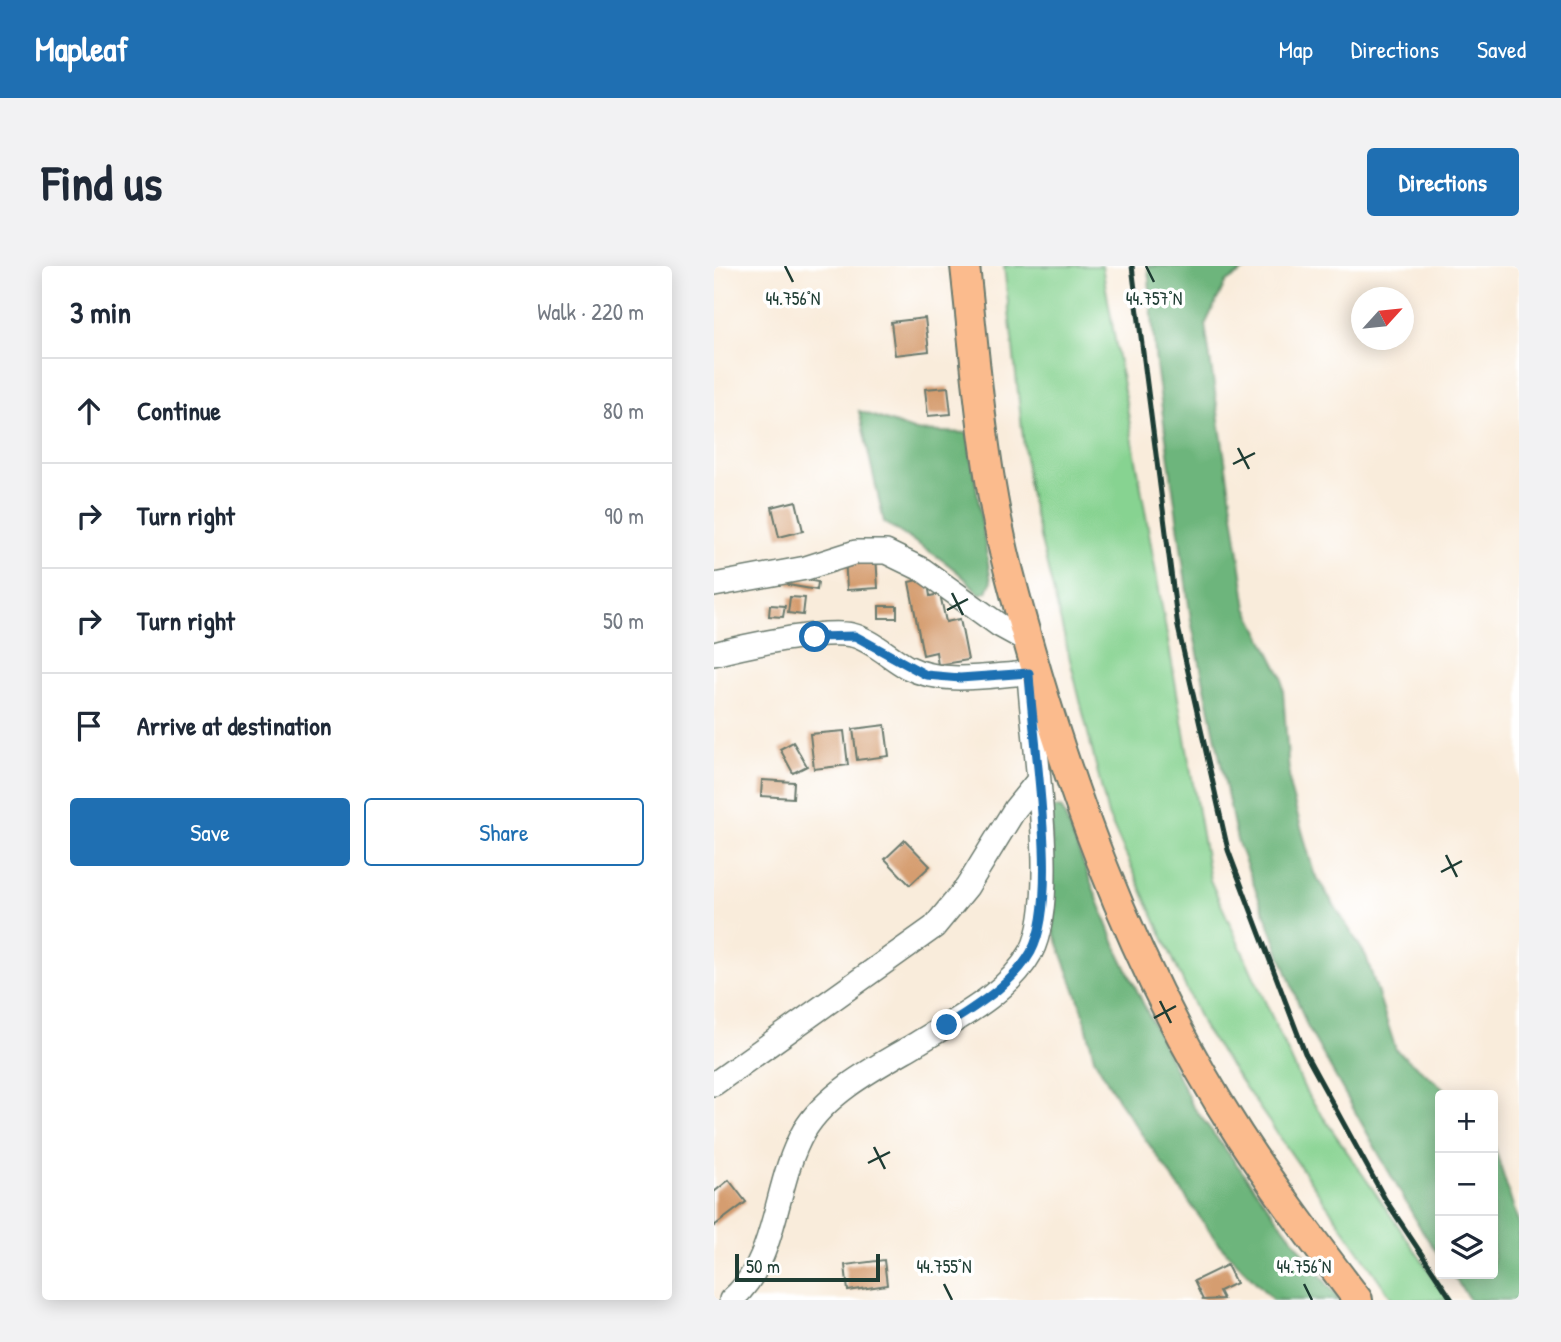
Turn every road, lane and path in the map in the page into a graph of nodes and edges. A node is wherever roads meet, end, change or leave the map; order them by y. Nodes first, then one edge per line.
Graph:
1 (965, 266) edge
2 (714, 585) edge
3 (714, 654) edge
4 (1032, 660) junction
5 (1037, 782) junction
6 (714, 1084) edge
7 (738, 1295) edge
8 (1358, 1300) edge

1 - 4 main road
2 - 4 street
3 - 4 street
4 - 5 street
4 - 8 main road
5 - 6 street
5 - 7 street

